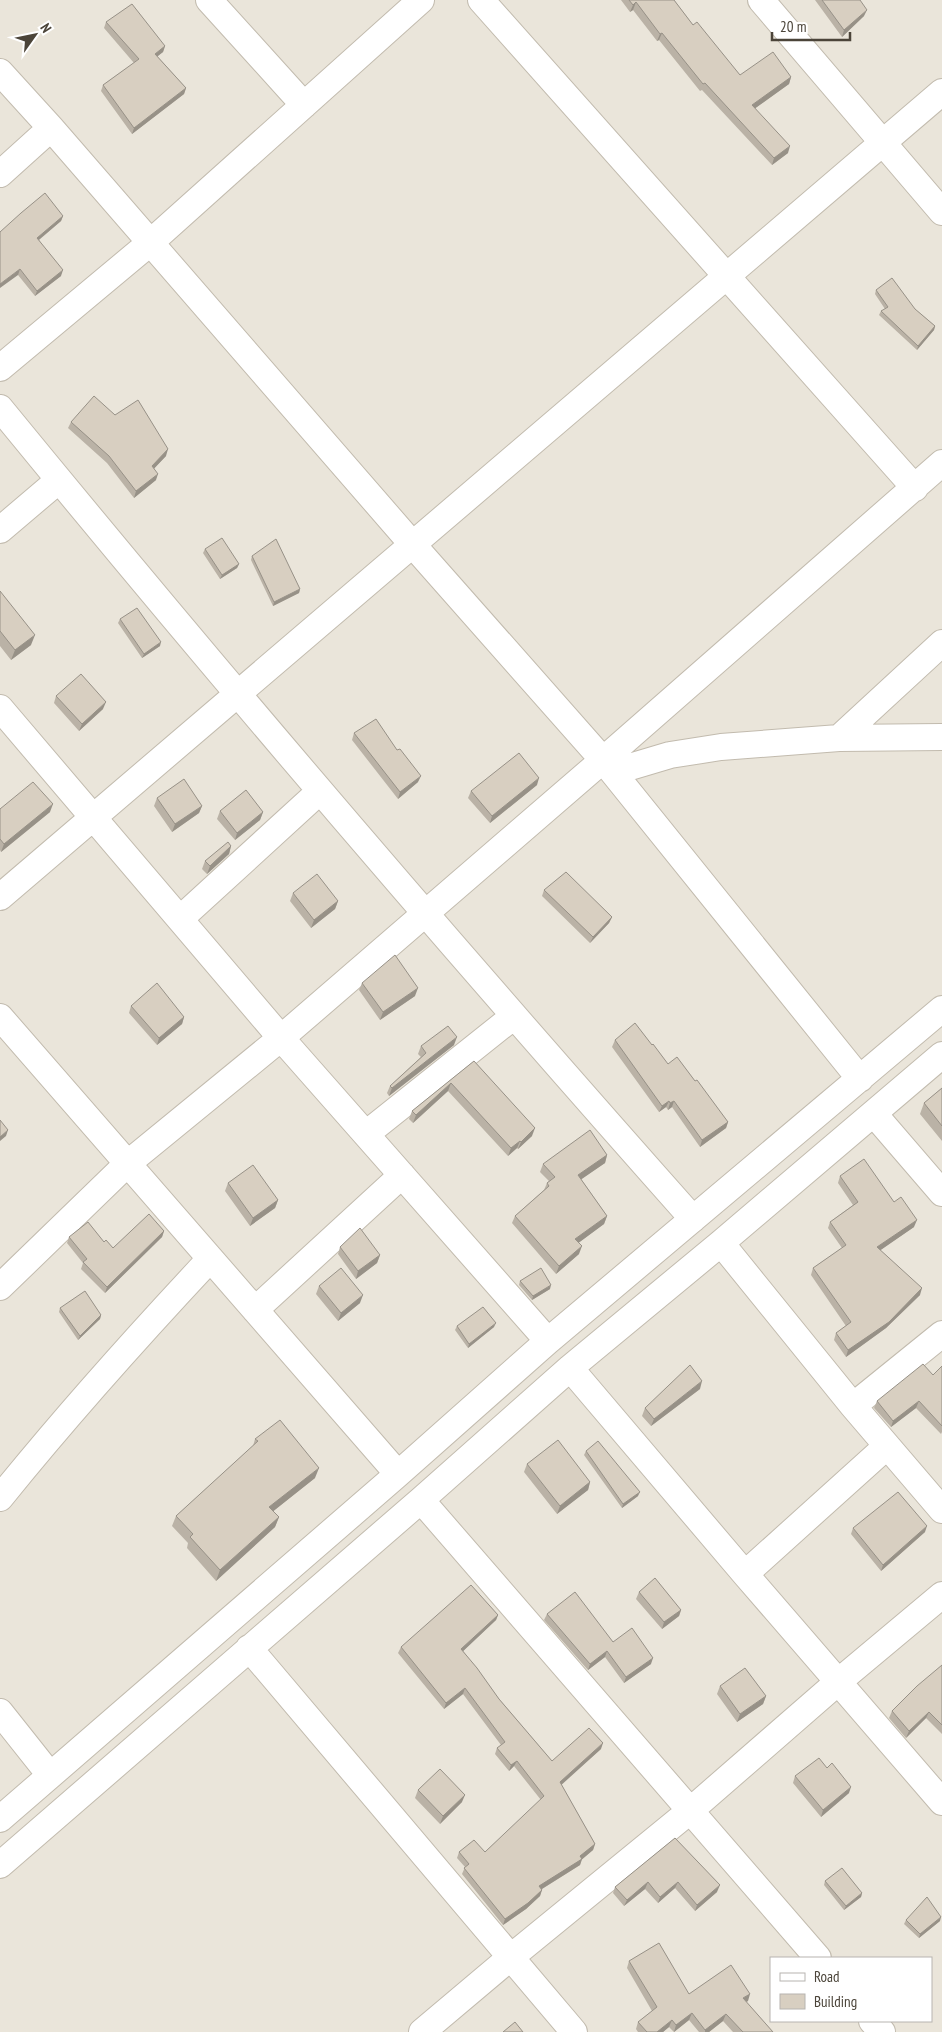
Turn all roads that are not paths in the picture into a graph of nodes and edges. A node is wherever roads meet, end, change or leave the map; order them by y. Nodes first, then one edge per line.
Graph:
1 (209, 0) edge
2 (421, 0) edge
3 (480, 0) edge
4 (761, 0) edge
5 (0, 72) edge
6 (942, 92) edge
7 (304, 105) junction
8 (51, 128) junction
9 (884, 142) junction
10 (0, 174) edge
11 (942, 212) edge
12 (151, 242) junction
13 (728, 277) junction
14 (0, 368) edge
15 (0, 408) edge
16 (942, 464) edge
17 (59, 480) junction
18 (914, 488) junction
19 (0, 530) edge
20 (413, 545) junction
21 (942, 643) edge
22 (238, 695) junction
23 (0, 708) edge
24 (942, 737) edge
25 (839, 738) junction
26 (608, 766) junction
27 (320, 791) junction
28 (93, 817) junction
29 (0, 897) edge
30 (424, 913) junction
31 (180, 919) junction
32 (942, 1009) edge
33 (514, 1016) junction
34 (0, 1018) edge
35 (281, 1038) junction
36 (942, 1055) edge
37 (860, 1078) junction
38 (874, 1114) junction
39 (366, 1134) junction
40 (127, 1164) junction
41 (402, 1176) junction
42 (942, 1193) edge
43 (694, 1219) junction
44 (721, 1243) junction
45 (210, 1259) junction
46 (0, 1288) edge
47 (255, 1310) junction
48 (942, 1334) edge
49 (548, 1341) junction
50 (570, 1368) junction
51 (853, 1406) junction
52 (887, 1446) junction
53 (398, 1474) junction
54 (0, 1498) edge
55 (421, 1500) junction
56 (942, 1510) edge
57 (744, 1574) junction
58 (942, 1595) edge
59 (248, 1648) junction
60 (838, 1682) junction
61 (0, 1712) edge
62 (50, 1775) junction
63 (942, 1802) edge
64 (691, 1810) junction
65 (0, 1819) edge
66 (0, 1866) edge
67 (510, 1957) junction
68 (817, 1957) edge
69 (873, 2022) edge
70 (422, 2032) edge
71 (574, 2032) edge
72 (882, 2032) edge

1 - 7 street
2 - 7 street
3 - 13 street
4 - 9 street
5 - 8 street
6 - 9 street
7 - 12 street
8 - 10 street
8 - 12 street
9 - 11 street
9 - 13 street
12 - 14 street
12 - 20 street
13 - 18 street
13 - 20 street
15 - 17 street
16 - 18 street
17 - 19 street
17 - 22 street
18 - 26 street
20 - 22 street
20 - 26 street
21 - 25 street
22 - 27 street
22 - 28 street
23 - 28 street
24 - 25 street
25 - 26 street
26 - 30 street
26 - 37 street
27 - 30 street
27 - 31 street
28 - 29 street
28 - 31 street
30 - 33 street
30 - 35 street
31 - 35 street
32 - 37 street
33 - 39 street
33 - 43 street
34 - 40 street
35 - 39 street
35 - 40 street
36 - 38 street
37 - 43 street
38 - 42 street
38 - 44 street
39 - 41 street
40 - 45 street
40 - 46 street
41 - 47 street
41 - 49 street
43 - 49 street
44 - 50 street
44 - 51 street
45 - 47 street
45 - 54 street
47 - 53 street
48 - 51 street
49 - 53 street
50 - 55 street
50 - 57 street
51 - 52 street
52 - 56 street
52 - 57 street
53 - 62 street
55 - 59 street
55 - 64 street
57 - 60 street
58 - 60 street
59 - 66 street
59 - 67 street
60 - 63 street
60 - 64 street
61 - 62 street
62 - 65 street
64 - 67 street
64 - 68 street
67 - 70 street
67 - 71 street
69 - 72 street

